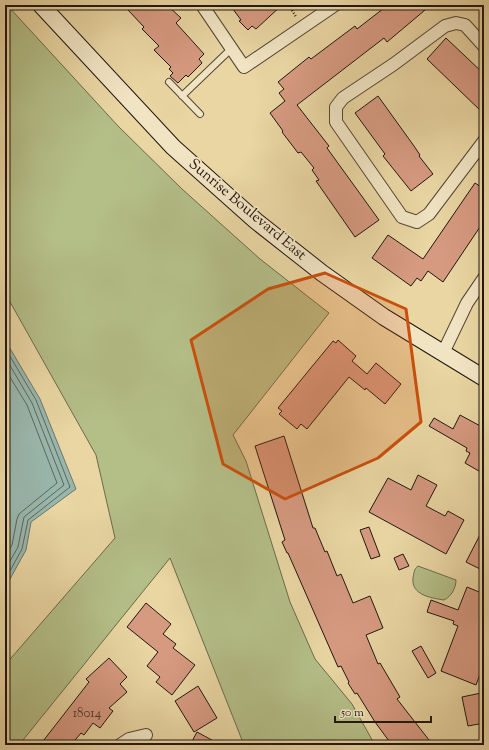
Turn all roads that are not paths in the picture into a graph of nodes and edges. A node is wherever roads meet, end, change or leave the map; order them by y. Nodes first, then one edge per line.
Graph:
1 (41, 5) edge
2 (202, 5) edge
3 (335, 5) edge
4 (484, 46) edge
5 (231, 49) junction
6 (169, 82) dead end
7 (182, 96) junction
8 (200, 114) dead end
9 (484, 141) edge
10 (480, 158) edge
11 (484, 278) edge
12 (443, 353) junction
13 (484, 378) edge
14 (146, 735) dead end
15 (120, 745) edge

1 - 12 main road, Sunrise Boulevard East
2 - 5 street
3 - 5 street
4 - 10 street
5 - 7 lane
6 - 7 lane
7 - 8 lane
9 - 10 street
11 - 12 street
12 - 13 main road, Sunrise Boulevard East
14 - 15 street

